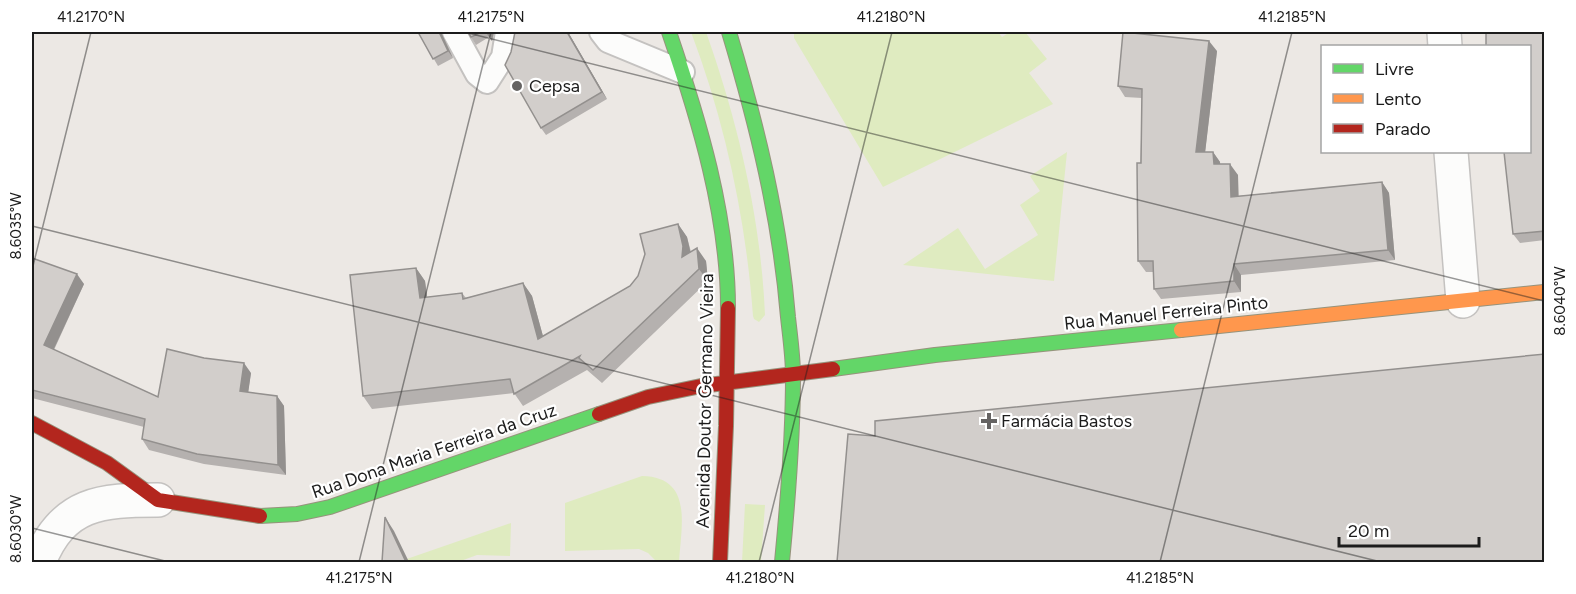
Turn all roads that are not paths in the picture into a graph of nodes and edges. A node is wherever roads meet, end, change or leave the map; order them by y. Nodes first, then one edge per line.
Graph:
1 (454, 32) edge
2 (507, 32) edge
3 (601, 32) edge
4 (669, 32) edge
5 (729, 32) edge
6 (683, 72) junction
7 (1451, 153) edge
8 (1545, 292) edge
9 (1462, 301) junction
10 (793, 374) junction
11 (727, 382) junction
12 (32, 423) edge
13 (158, 500) junction
14 (39, 562) edge
15 (720, 562) edge
16 (782, 562) edge

1 - 2 lane
3 - 6 lane
4 - 6 street, Avenida Doutor Germano Vieira
5 - 10 street
6 - 11 street, Avenida Doutor Germano Vieira
7 - 9 street
8 - 9 street, Rua Manuel Ferreira Pinto
9 - 10 street, Rua Manuel Ferreira Pinto
10 - 11 street, Rua Dona Maria Ferreira da Cruz
10 - 16 street
11 - 13 street, Rua Dona Maria Ferreira da Cruz
11 - 15 street, Avenida Doutor Germano Vieira
12 - 13 street, Rua Dona Maria Ferreira da Cruz
13 - 14 street

